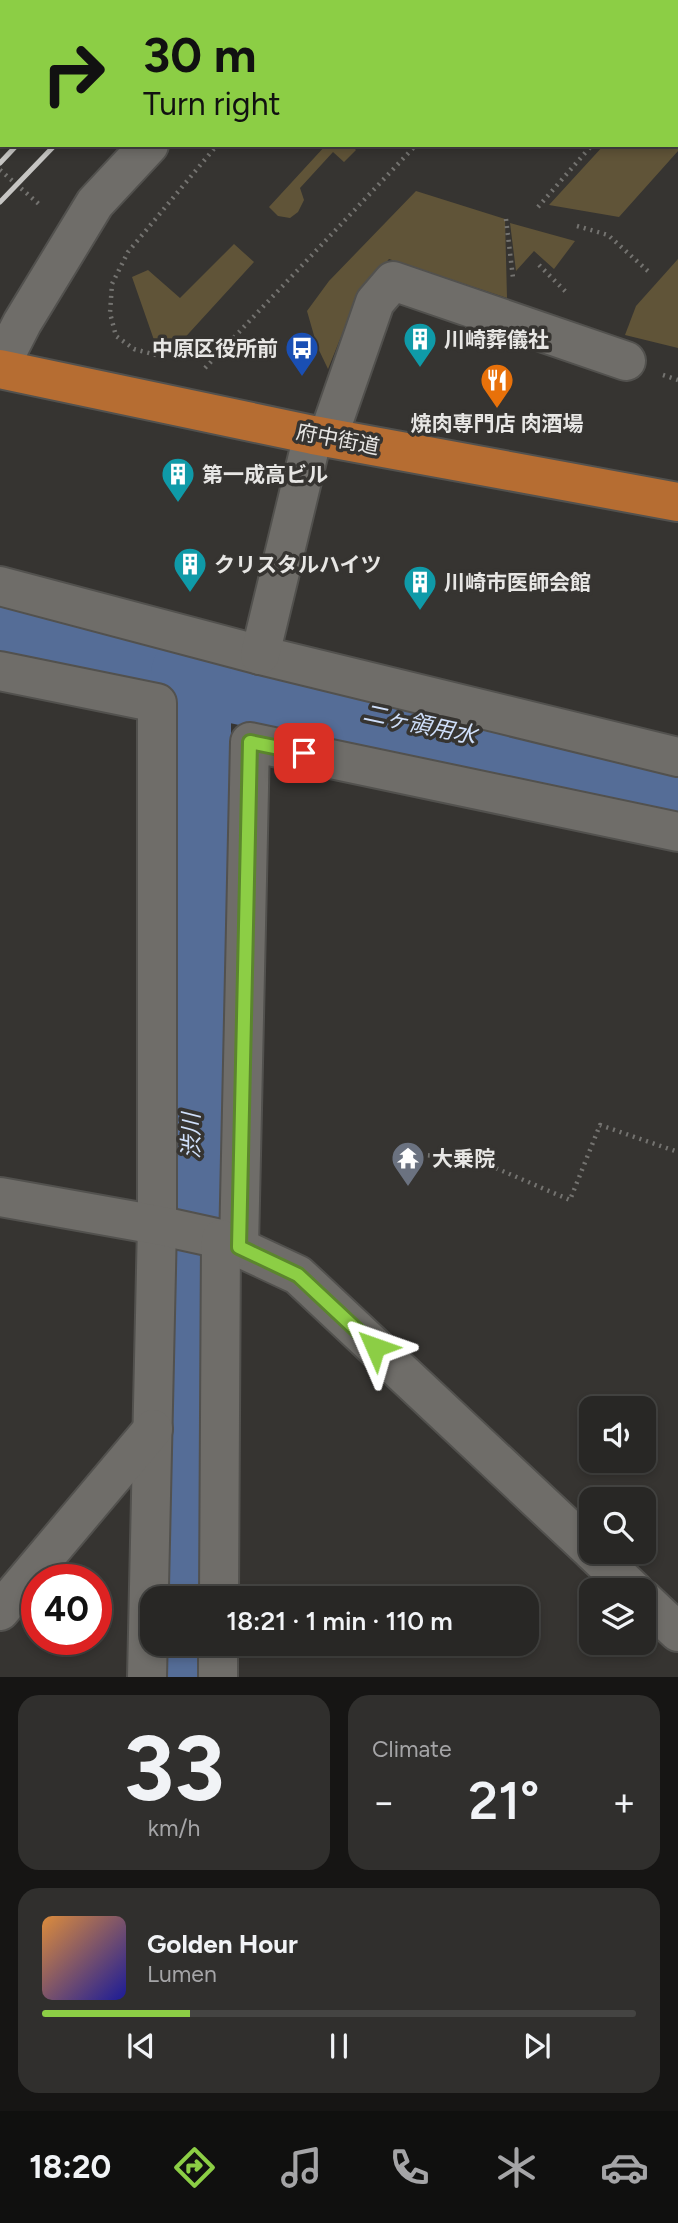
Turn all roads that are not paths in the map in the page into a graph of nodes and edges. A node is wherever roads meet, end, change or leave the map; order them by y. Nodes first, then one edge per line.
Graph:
1 (147, 147) edge
2 (626, 361) dead end
3 (0, 368) edge
4 (320, 436) junction
5 (678, 502) edge
6 (0, 586) edge
7 (260, 655) junction
8 (0, 671) edge
9 (678, 757) edge
10 (678, 832) edge
11 (0, 1197) edge
12 (158, 1225) junction
13 (230, 1243) junction
14 (153, 1429) junction
15 (579, 1539) edge
16 (606, 1564) edge
17 (620, 1578) edge
18 (219, 1586) edge
19 (0, 1611) edge
20 (656, 1611) edge
21 (678, 1632) edge
22 (218, 1656) edge
23 (147, 1677) edge
24 (218, 1677) edge

1 - 3 street
2 - 4 street
3 - 4 highway, 府中街道
4 - 5 highway, 府中街道
4 - 7 street
6 - 7 street
7 - 9 street
8 - 12 street
10 - 13 street
11 - 12 street
12 - 13 street
12 - 14 street
13 - 15 street
13 - 18 street
14 - 19 street
14 - 23 street
16 - 17 street
20 - 21 street
22 - 24 street

